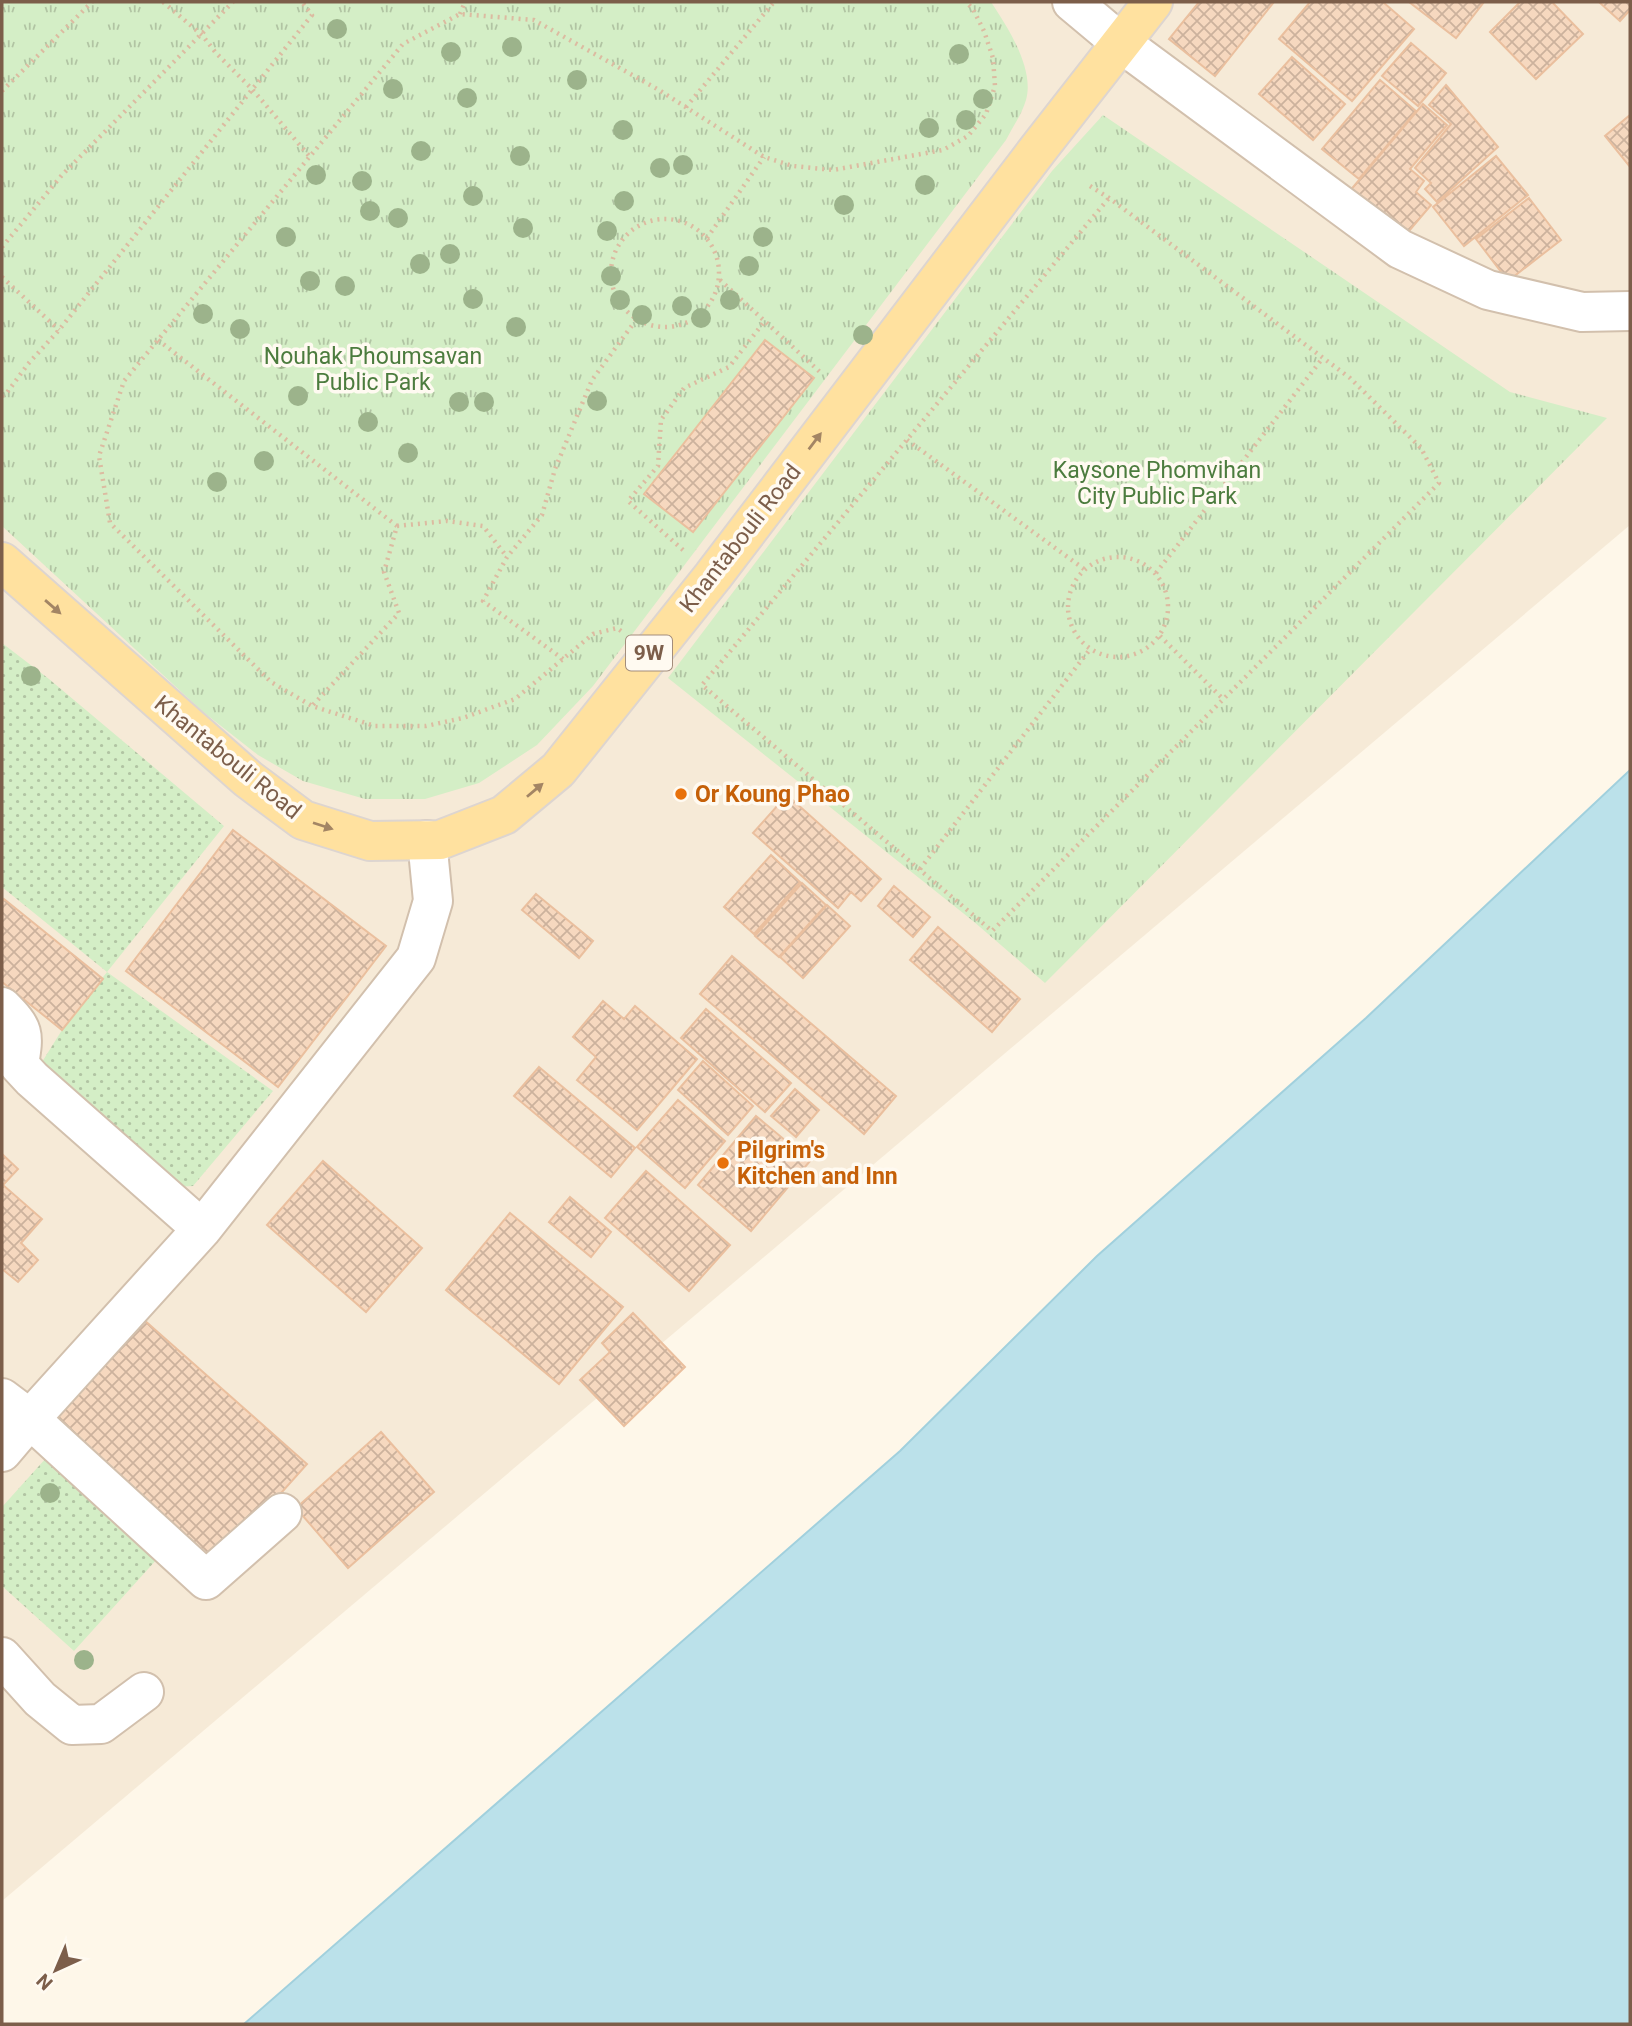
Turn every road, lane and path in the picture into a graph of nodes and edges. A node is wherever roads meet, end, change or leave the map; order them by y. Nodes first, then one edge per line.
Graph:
1 (92, 2) edge
2 (163, 2) edge
3 (233, 2) edge
4 (302, 2) edge
5 (465, 2) edge
6 (774, 2) edge
7 (966, 2) edge
8 (1072, 2) edge
9 (1153, 2) edge
10 (460, 14) junction
11 (202, 35) junction
12 (1121, 43) junction
13 (252, 89) junction
14 (2, 91) edge
15 (686, 107) junction
16 (310, 157) junction
17 (764, 157) junction
18 (1090, 186) dead end
19 (1109, 198) junction
20 (707, 238) junction
21 (2, 247) edge
22 (2, 277) edge
23 (720, 280) junction
24 (1630, 311) edge
25 (636, 320) junction
26 (764, 322) junction
27 (58, 330) junction
28 (158, 341) junction
29 (1322, 359) junction
30 (825, 377) dead end
31 (2, 396) edge
32 (907, 440) junction
33 (397, 526) junction
34 (507, 557) junction
35 (2, 562) edge
36 (1084, 569) junction
37 (1157, 573) junction
38 (713, 576) junction
39 (1160, 636) junction
40 (1091, 648) junction
41 (649, 653) junction
42 (563, 660) junction
43 (1223, 699) junction
44 (312, 706) junction
45 (427, 840) junction
46 (920, 869) junction
47 (2, 1007) edge
48 (202, 1229) junction
49 (16, 1409) edge
50 (2, 1452) edge
51 (282, 1513) dead end
52 (2, 1657) edge
53 (144, 1692) dead end

1 - 14 path
2 - 11 path
3 - 11 path
4 - 13 path
5 - 10 path
6 - 15 path
7 - 17 path
8 - 12 street
9 - 12 main road, Khantabouli Road / 9W
10 - 15 path
10 - 16 path
11 - 13 path
11 - 21 path
12 - 24 street
38 -> 12 main road, Khantabouli Road / 9W
13 - 16 path
13 - 27 path
15 - 17 path
16 - 28 path
17 - 20 path
18 - 19 path
19 - 29 path
19 - 32 path
20 - 23 path
20 - 25 path
22 - 27 path
23 - 25 path
23 - 26 path
25 - 34 path
26 - 30 path
26 - 38 path
27 - 31 path
28 - 33 path
28 - 44 path
29 - 37 path
29 - 43 path
32 - 36 path
32 - 46 path
33 - 34 path
33 - 44 path
34 - 42 path
35 -> 45 main road, Khantabouli Road / 9W
36 - 37 path
36 - 40 path
37 - 39 path
38 - 41 main road, Khantabouli Road / 9W
39 - 40 path
39 - 43 path
40 - 46 path
41 - 42 path
45 -> 41 main road, Khantabouli Road / 9W
42 - 44 path
43 - 46 path
45 - 48 street
47 - 48 street
48 - 49 street
49 - 50 street
49 - 51 street
52 - 53 street

